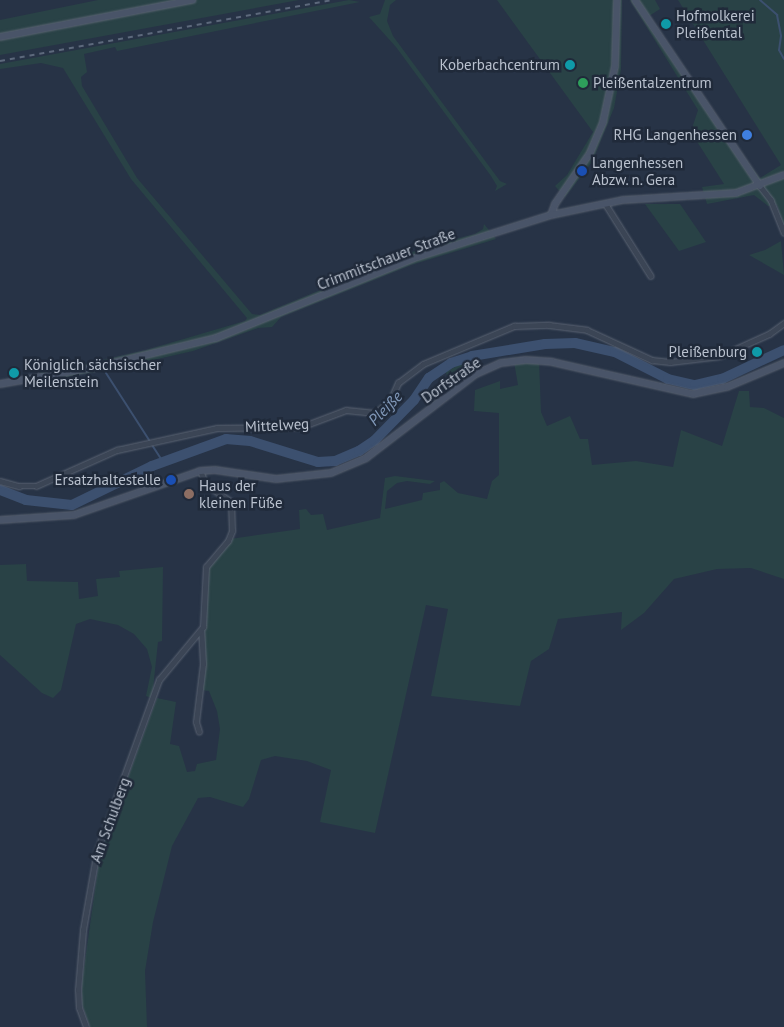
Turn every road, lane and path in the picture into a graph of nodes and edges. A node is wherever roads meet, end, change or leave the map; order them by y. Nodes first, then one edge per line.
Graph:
1 (192, 0) edge
2 (618, 0) edge
3 (635, 0) edge
4 (0, 37) edge
5 (784, 175) edge
6 (760, 186) junction
7 (605, 203) junction
8 (551, 215) junction
9 (784, 233) edge
10 (651, 276) dead end
11 (784, 323) edge
12 (784, 364) edge
13 (0, 384) edge
14 (200, 472) junction
15 (0, 481) edge
16 (0, 520) edge
17 (201, 632) junction
18 (199, 732) dead end
19 (86, 1027) edge

1 - 4 street
2 - 8 street
3 - 6 street
5 - 6 street, Crimmitschauer Straße
6 - 7 street, Crimmitschauer Straße
6 - 9 street
7 - 8 street, Crimmitschauer Straße
7 - 10 street
8 - 13 street, Crimmitschauer Straße
11 - 15 street, Mittelweg
12 - 14 street, Dorfstraße
14 - 16 street, Dorfstraße
14 - 17 street
17 - 18 street
17 - 19 street, Am Schulberg

